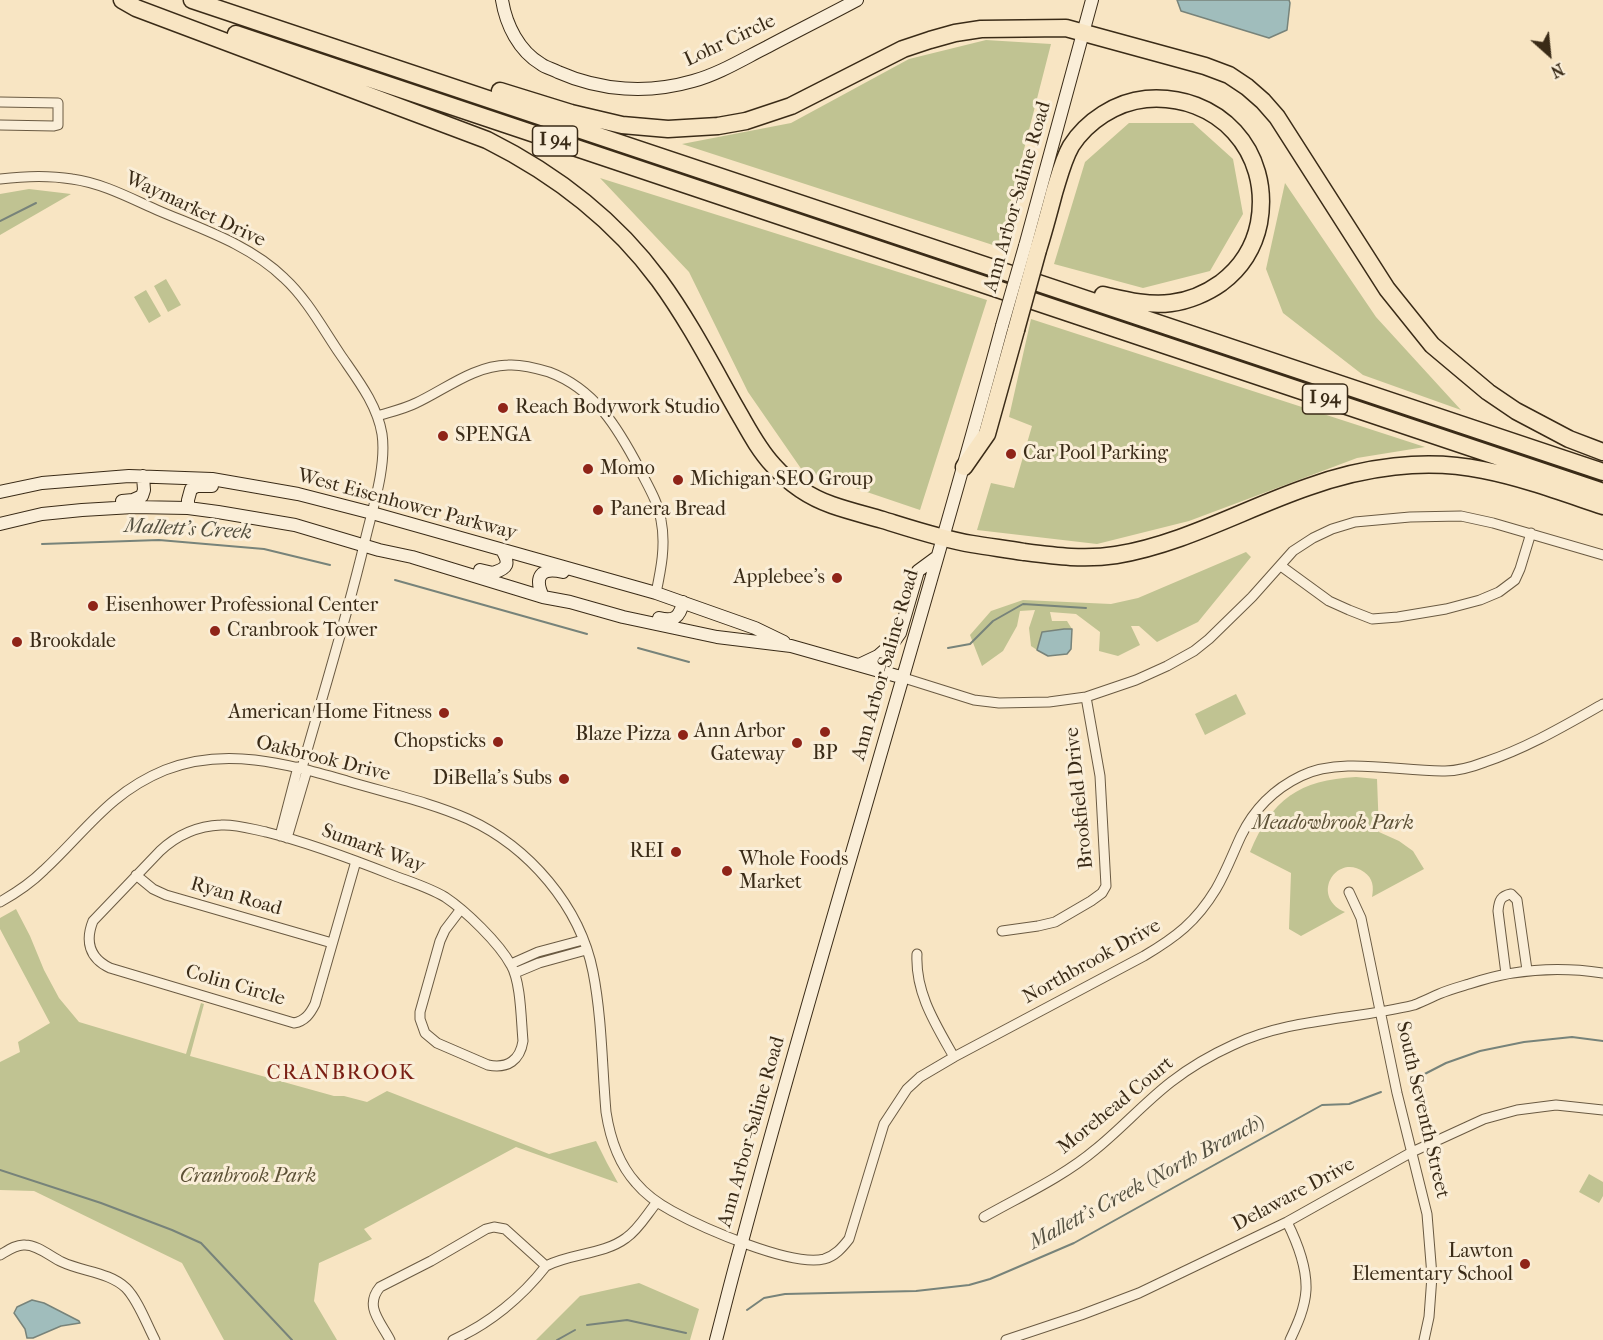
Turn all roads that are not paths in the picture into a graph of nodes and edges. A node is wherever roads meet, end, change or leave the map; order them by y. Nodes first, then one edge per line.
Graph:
1 (122, 0) edge
2 (136, 0) edge
3 (192, 0) edge
4 (857, 0) edge
5 (1092, 0) edge
6 (502, 4) edge
7 (1083, 32) junction
8 (366, 57) junction
9 (0, 102) edge
10 (0, 125) edge
11 (0, 179) edge
12 (1031, 248) junction
13 (1053, 288) junction
14 (377, 416) junction
15 (1603, 452) edge
16 (964, 467) joint
17 (1603, 472) edge
18 (143, 476) junction
19 (0, 492) edge
20 (1603, 492) edge
21 (298, 494) junction
22 (1603, 506) edge
23 (188, 508) junction
24 (372, 513) junction
25 (42, 514) junction
26 (0, 524) edge
27 (1531, 534) junction
28 (943, 538) junction
29 (364, 545) junction
30 (502, 550) junction
31 (1603, 555) edge
32 (412, 557) junction
33 (937, 557) junction
34 (1281, 566) junction
35 (633, 587) junction
36 (656, 593) junction
37 (543, 597) junction
38 (570, 602) junction
39 (683, 602) junction
40 (791, 646) junction
41 (859, 665) junction
42 (904, 678) junction
43 (1086, 697) junction
44 (1603, 704) edge
45 (302, 768) junction
46 (283, 837) junction
47 (356, 861) junction
48 (136, 875) junction
49 (1348, 892) dead end
50 (0, 902) edge
51 (461, 909) junction
52 (1002, 931) dead end
53 (583, 940) junction
54 (332, 943) junction
55 (586, 950) junction
56 (917, 954) dead end
57 (511, 964) junction
58 (1527, 970) junction
59 (515, 973) junction
60 (1603, 973) edge
61 (1506, 974) junction
62 (1381, 1013) junction
63 (954, 1058) junction
64 (1603, 1110) edge
65 (1412, 1152) junction
66 (657, 1202) junction
67 (984, 1217) dead end
68 (1287, 1222) junction
69 (741, 1242) junction
70 (0, 1256) edge
71 (546, 1266) junction
72 (155, 1340) edge
73 (390, 1340) edge
74 (453, 1340) edge
75 (716, 1340) edge
76 (1006, 1340) edge
77 (1290, 1340) edge
78 (1424, 1340) edge

1 - 28 highway
2 - 20 highway, I 94
3 - 8 highway, I 94
4 - 6 main road, Lohr Circle
5 - 7 main road, Ann Arbor-Saline Road
7 - 8 highway
7 - 12 main road, Ann Arbor-Saline Road
7 - 15 highway
8 - 13 highway, I 94
9 - 10 street
11 - 14 street, Waymarket Drive
12 - 13 highway
12 - 16 highway, bridge
13 - 17 highway, I 94
14 - 24 street, Waymarket Drive
14 - 36 street
16 - 28 main road, Ann Arbor-Saline Road
18 - 19 main road, West Eisenhower Parkway
18 - 21 main road, West Eisenhower Parkway
18 - 25 main road
21 - 23 main road
21 - 24 main road, West Eisenhower Parkway
22 - 28 highway
23 - 25 main road, West Eisenhower Parkway
23 - 29 main road, West Eisenhower Parkway
24 - 29 street, Waymarket Drive
24 - 30 main road, West Eisenhower Parkway
25 - 26 main road, West Eisenhower Parkway
27 - 31 street, Brookfield Drive
27 - 34 street, Brookfield Drive
27 - 34 street
28 - 33 main road, Ann Arbor-Saline Road
29 - 32 main road, West Eisenhower Parkway
29 - 45 street, Waymarket Drive
30 - 32 main road
30 - 35 main road, West Eisenhower Parkway
32 - 37 main road, West Eisenhower Parkway
33 - 41 main road
33 - 42 main road, Ann Arbor-Saline Road
34 - 43 street, Brookfield Drive
35 - 36 main road, West Eisenhower Parkway
35 - 37 main road
36 - 39 main road, West Eisenhower Parkway
37 - 38 main road, West Eisenhower Parkway
38 - 39 main road
38 - 40 main road, West Eisenhower Parkway
39 - 40 main road, West Eisenhower Parkway
40 - 41 main road, West Eisenhower Parkway
41 - 42 main road, West Eisenhower Parkway
42 - 43 street, Brookfield Drive
42 - 69 main road, Ann Arbor-Saline Road
43 - 52 street, Brookfield Drive
44 - 63 street, Northbrook Drive
45 - 46 street, Waymarket Drive
45 - 50 street, Oakbrook Drive
45 - 53 street, Oakbrook Drive
46 - 47 street, Sumark Way
46 - 48 street, Sumark Way
47 - 51 street, Sumark Way
47 - 54 street, Colin Circle
48 - 54 street, Ryan Road
48 - 54 street, Colin Circle
49 - 62 street, South Seventh Street
51 - 57 street, Sumark Way
51 - 59 street, Sumark Way
53 - 55 street, Oakbrook Drive
53 - 57 street
55 - 59 street
55 - 66 street, Northbrook Drive
56 - 63 street
57 - 59 street, Sumark Way
58 - 60 street, Morehead Court
58 - 61 street, Morehead Court
58 - 61 street
61 - 62 street, Morehead Court
62 - 65 street, South Seventh Street
62 - 67 street, Morehead Court
63 - 69 street, Northbrook Drive
64 - 65 street, Delaware Drive
65 - 68 street, Delaware Drive
65 - 78 street, South Seventh Street
66 - 69 street, Northbrook Drive
66 - 71 street
68 - 76 street, Delaware Drive
68 - 77 street
69 - 75 main road, Ann Arbor-Saline Road
70 - 72 street
71 - 73 street
71 - 74 street

